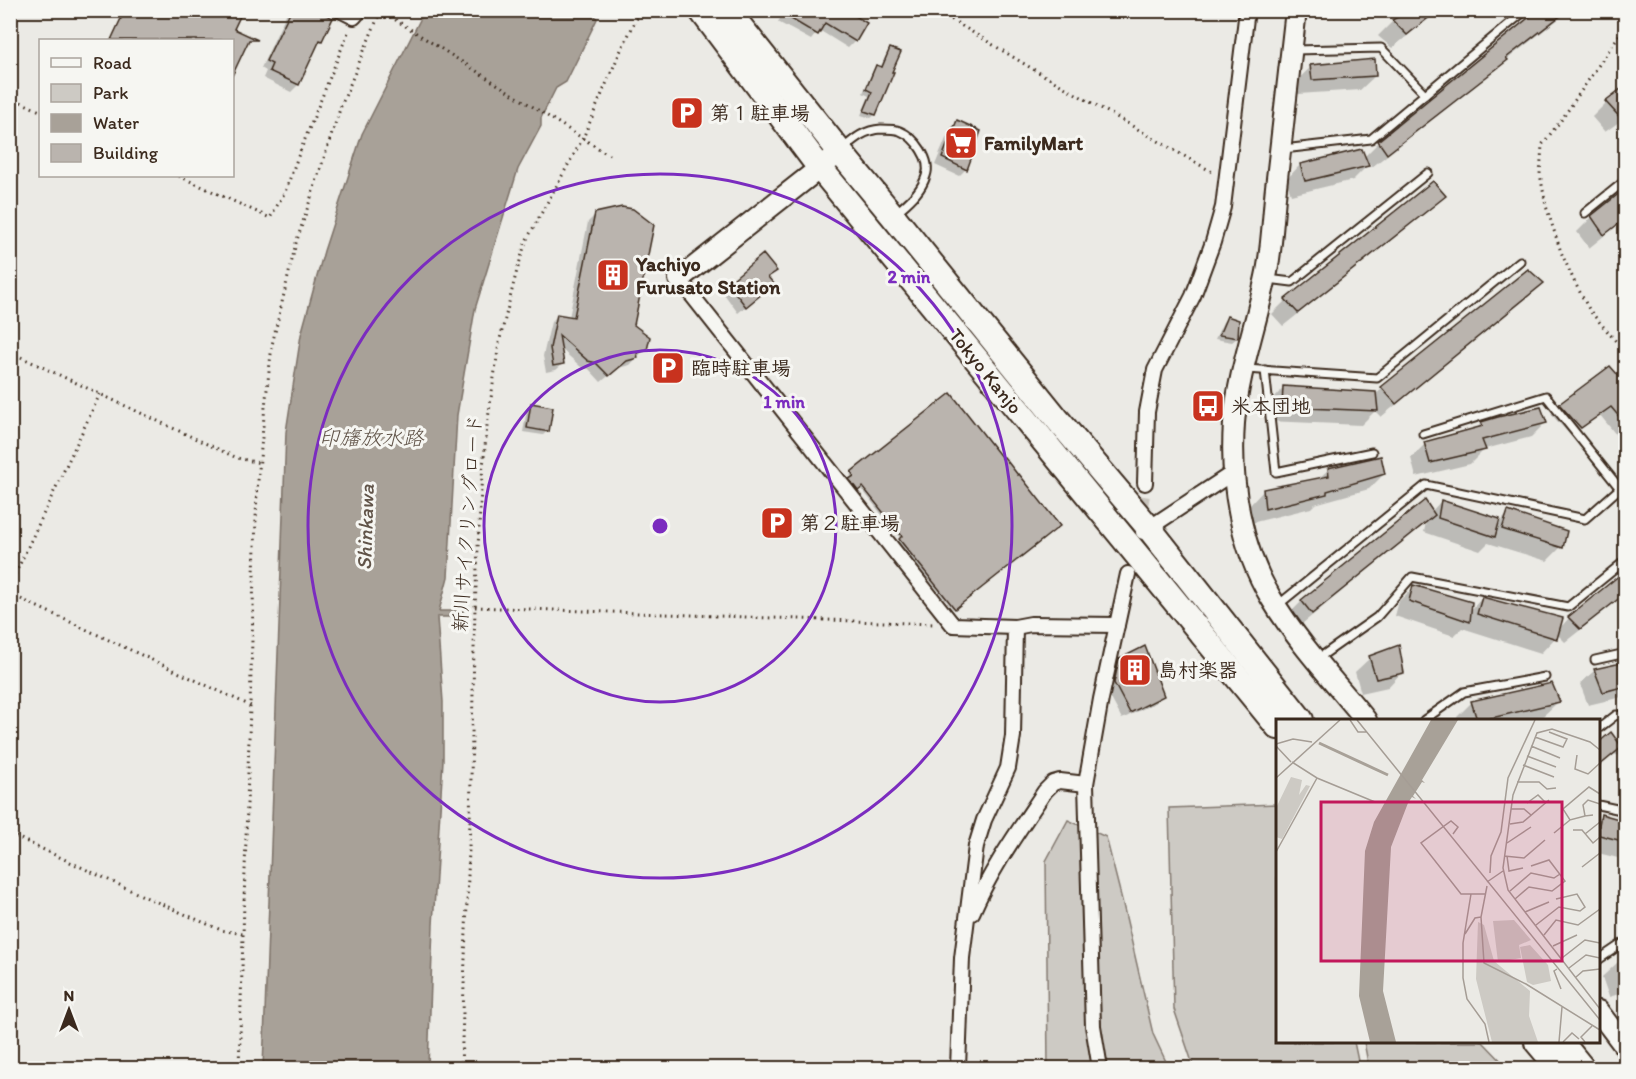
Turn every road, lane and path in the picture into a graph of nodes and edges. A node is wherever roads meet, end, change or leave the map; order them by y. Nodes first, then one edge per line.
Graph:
1 (340, 10) edge
2 (640, 10) edge
3 (702, 10) edge
4 (728, 10) edge
5 (936, 10) edge
6 (1247, 10) edge
7 (1296, 10) edge
8 (1526, 10) edge
9 (380, 11) edge
10 (357, 14) edge
11 (1626, 25) edge
12 (1291, 50) junction
13 (1425, 94) junction
14 (10, 97) edge
15 (39, 111) edge
16 (583, 138) junction
17 (1280, 149) junction
18 (840, 152) junction
19 (609, 155) dead end
20 (820, 168) junction
21 (1428, 173) dead end
22 (181, 177) edge
23 (1226, 180) junction
24 (1626, 180) edge
25 (1585, 213) dead end
26 (893, 216) junction
27 (1520, 261) dead end
28 (1265, 278) junction
29 (679, 279) joint
30 (10, 352) edge
31 (1626, 353) edge
32 (1243, 369) junction
33 (1265, 370) junction
34 (100, 394) junction
35 (1423, 434) dead end
36 (1372, 452) dead end
37 (260, 464) junction
38 (1234, 471) junction
39 (1145, 483) tunnel mouth
40 (1620, 488) junction
41 (1626, 496) edge
42 (1149, 528) junction
43 (1128, 544) junction
44 (1626, 560) edge
45 (1128, 574) dead end
46 (10, 585) edge
47 (10, 594) edge
48 (1277, 606) junction
49 (475, 607) junction
50 (953, 625) junction
51 (1117, 625) junction
52 (1015, 627) junction
53 (1626, 652) edge
54 (1316, 660) junction
55 (1595, 660) dead end
56 (1545, 677) dead end
57 (251, 706) junction
58 (1626, 717) edge
59 (1300, 719) edge
60 (1365, 719) edge
61 (1425, 719) edge
62 (1276, 725) edge
63 (1600, 728) edge
64 (1086, 784) junction
65 (1600, 805) edge
66 (1626, 812) edge
67 (10, 834) edge
68 (966, 926) junction
69 (243, 934) junction
70 (1626, 941) edge
71 (1600, 959) edge
72 (1600, 1012) edge
73 (1539, 1043) edge
74 (1563, 1043) edge
75 (1626, 1048) edge
76 (461, 1063) junction
77 (239, 1068) edge
78 (461, 1068) edge
79 (622, 1068) edge
80 (958, 1068) edge
81 (1100, 1068) edge
82 (1559, 1068) edge
83 (1582, 1068) edge

1 - 10 street
2 - 16 path, 新川サイクリングロード
3 - 20 highway, Tokyo Kanjo
4 - 18 highway, Tokyo Kanjo
5 - 23 path
6 - 23 street
7 - 12 street
8 - 13 lane
9 - 16 path
9 - 37 path
10 - 22 path
11 - 31 path
12 - 13 lane
12 - 17 street
13 - 17 lane
14 - 15 path
16 - 19 path
16 - 49 path, 新川サイクリングロード
17 - 28 street
18 - 20 street
18 - 26 highway, Tokyo Kanjo
18 - 26 lane
20 - 29 street
20 - 43 highway, Tokyo Kanjo
21 - 28 lane
23 - 39 street
24 - 25 lane
26 - 42 highway, Tokyo Kanjo
27 - 33 lane
28 - 32 street
29 - 50 street
30 - 34 path
32 - 33 lane
32 - 38 street
33 - 36 lane
34 - 37 path
34 - 46 path
35 - 40 lane
37 - 57 path
38 - 42 street
38 - 48 street
40 - 41 lane
40 - 48 lane
42 - 43 street
42 - 59 highway, Tokyo Kanjo
43 - 62 highway, Tokyo Kanjo
44 - 54 lane
45 - 51 street
47 - 57 path
48 - 54 street
49 - 50 path
49 - 76 path, 新川サイクリングロード
50 - 52 street
51 - 52 street
51 - 64 street
52 - 68 street
53 - 55 lane
54 - 60 street
56 - 61 lane
57 - 69 path
58 - 63 lane
64 - 68 street
64 - 81 street
65 - 66 lane
67 - 69 path
68 - 80 street
69 - 77 path
70 - 71 lane
72 - 75 street
73 - 82 highway
74 - 83 highway
76 - 78 path, 新川サイクリングロード
76 - 79 path

